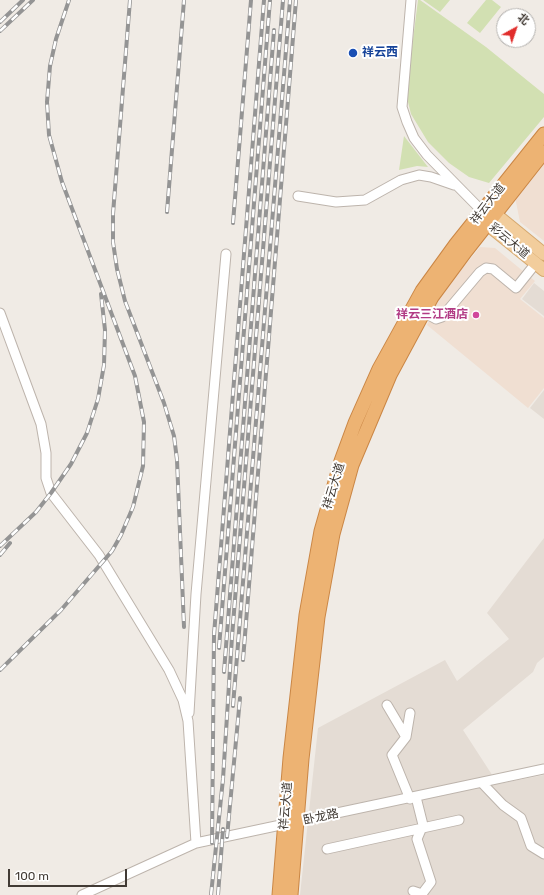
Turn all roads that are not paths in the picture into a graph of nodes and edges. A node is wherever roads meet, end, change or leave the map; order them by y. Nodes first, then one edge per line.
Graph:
1 (411, 0) edge
2 (544, 134) edge
3 (544, 152) edge
4 (460, 188) junction
5 (298, 196) dead end
6 (482, 211) junction
7 (491, 219) junction
8 (226, 254) dead end
9 (544, 254) edge
10 (540, 266) edge
11 (423, 312) junction
12 (0, 313) edge
13 (387, 705) dead end
14 (410, 713) dead end
15 (189, 726) junction
16 (406, 736) junction
17 (544, 769) edge
18 (482, 783) junction
19 (413, 798) junction
20 (459, 820) dead end
21 (291, 823) junction
22 (421, 829) junction
23 (196, 843) junction
24 (327, 849) dead end
25 (544, 854) edge
26 (413, 891) dead end
27 (82, 895) edge
28 (279, 895) edge
29 (291, 895) edge

1 - 4 street
2 - 6 highway, 祥云大道
3 - 7 highway, 祥云大道
4 - 5 street
4 - 6 street
6 - 7 main road, 彩云大道
6 - 21 highway, 祥云大道
7 - 9 main road, 彩云大道
7 - 10 main road, 彩云大道
7 - 11 highway, 祥云大道
8 - 15 street
10 - 11 street
11 - 21 highway, 祥云大道
12 - 15 street
13 - 16 street
14 - 16 street
15 - 23 street
16 - 19 street
17 - 18 street, 卧龙路
18 - 19 street, 卧龙路
18 - 25 street
19 - 21 street, 卧龙路
19 - 22 street
20 - 22 street
21 - 23 street, 卧龙路
21 - 28 highway, 祥云大道
21 - 29 highway, 祥云大道
22 - 24 street
22 - 26 street
23 - 27 street, 卧龙路

